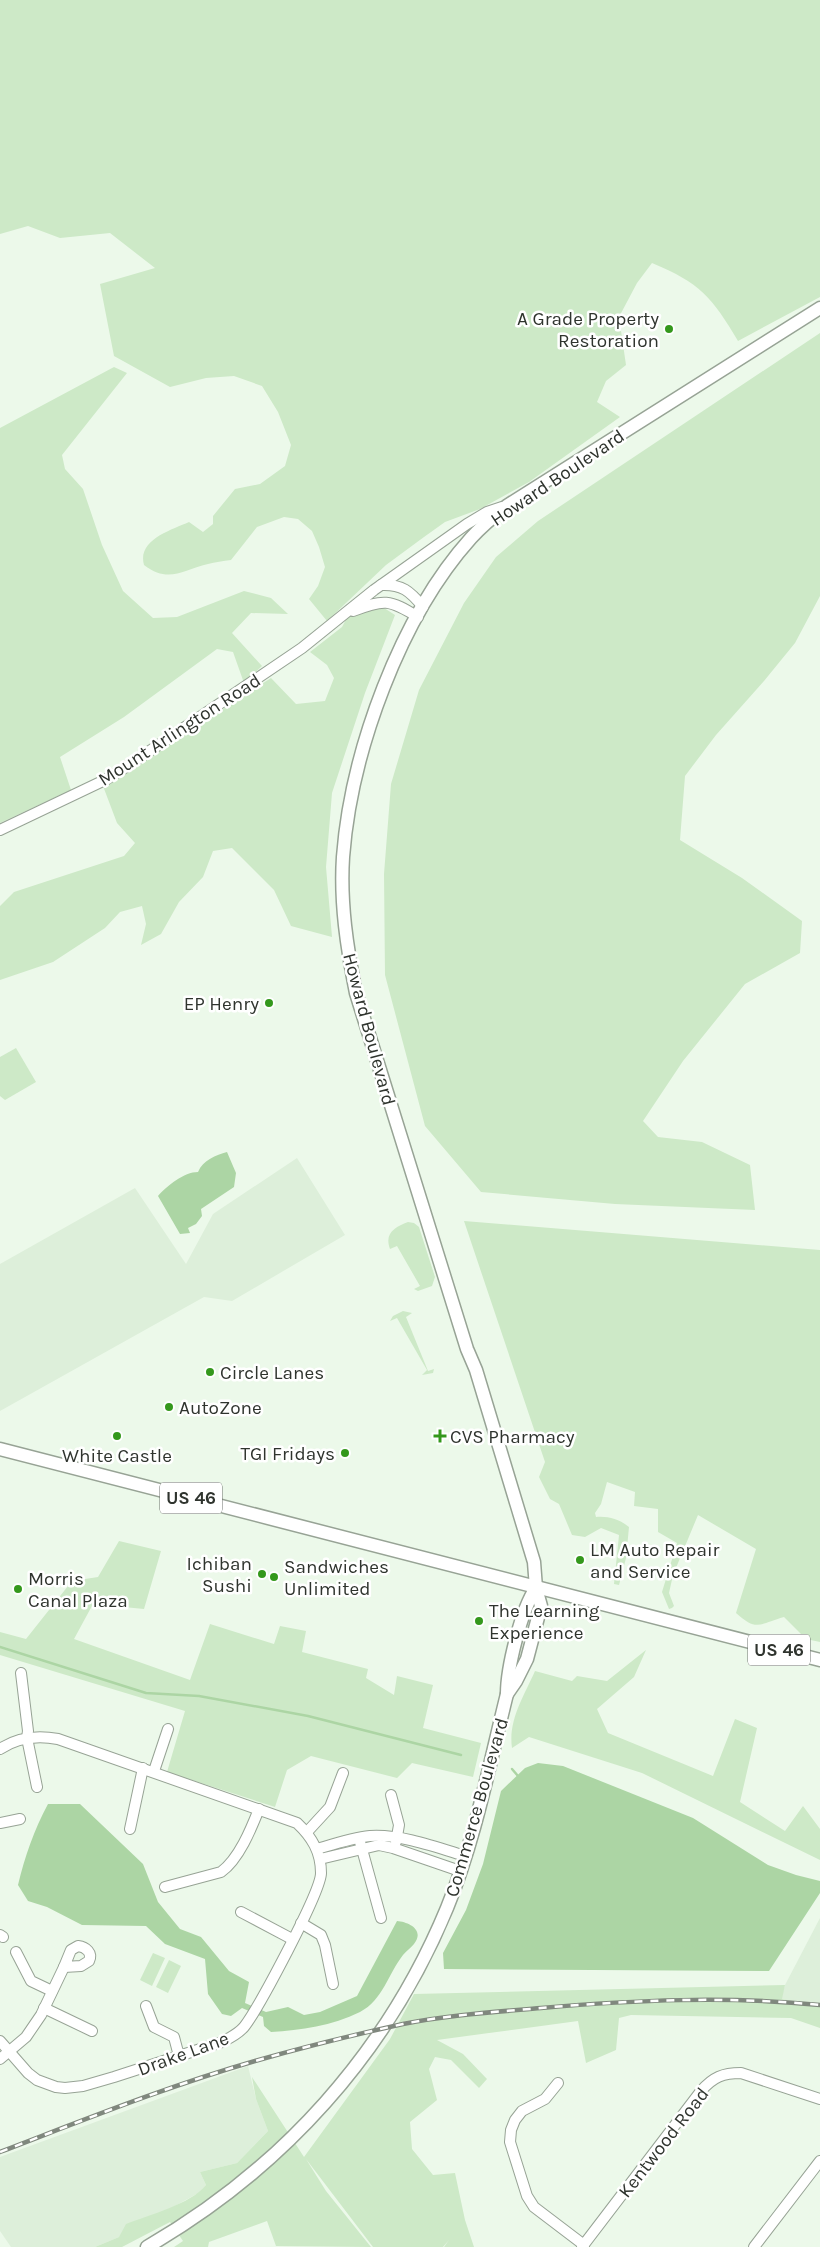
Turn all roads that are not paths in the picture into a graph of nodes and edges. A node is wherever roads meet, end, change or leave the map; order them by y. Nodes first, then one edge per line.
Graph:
1 (820, 308) edge
2 (508, 505) junction
3 (381, 585) junction
4 (420, 612) junction
5 (348, 613) junction
6 (0, 830) edge
7 (0, 1449) edge
8 (536, 1588) junction
9 (820, 1660) edge
10 (21, 1673) dead end
11 (168, 1729) dead end
12 (27, 1738) junction
13 (0, 1749) edge
14 (143, 1768) junction
15 (154, 1771) junction
16 (343, 1773) dead end
17 (37, 1787) dead end
18 (390, 1795) dead end
19 (259, 1809) junction
20 (20, 1819) dead end
21 (0, 1823) edge
22 (130, 1829) dead end
23 (307, 1832) junction
24 (360, 1843) junction
25 (395, 1843) junction
26 (317, 1849) junction
27 (465, 1856) junction
28 (320, 1859) junction
29 (460, 1871) junction
30 (165, 1887) dead end
31 (241, 1912) dead end
32 (381, 1918) dead end
33 (301, 1923) junction
34 (292, 1939) junction
35 (16, 1952) dead end
36 (64, 1967) dead end
37 (333, 1984) dead end
38 (52, 1992) junction
39 (146, 2006) dead end
40 (44, 2008) junction
41 (92, 2031) dead end
42 (0, 2041) edge
43 (10, 2051) junction
44 (179, 2056) junction
45 (0, 2059) edge
46 (558, 2083) dead end
47 (820, 2099) edge
48 (820, 2160) edge
49 (583, 2246) edge
50 (147, 2247) edge
51 (754, 2247) edge

1 - 2 main road, Howard Boulevard
2 - 3 street, Mount Arlington Road
2 - 4 main road, Howard Boulevard
3 - 4 street
3 - 5 street, Mount Arlington Road
4 - 5 street, Mount Arlington Road
4 - 8 main road, Howard Boulevard
5 - 6 street, Mount Arlington Road
7 - 8 main road, US 46
8 - 9 main road, US 46
8 - 27 main road, Commerce Boulevard
10 - 12 street
11 - 15 street
12 - 13 street, Drake Lane
12 - 14 street, Drake Lane
12 - 17 street
14 - 15 street, Drake Lane
14 - 22 street
15 - 19 street, Drake Lane
16 - 23 street
18 - 25 street
19 - 23 street, Drake Lane
19 - 30 street
20 - 21 street
23 - 26 street, Drake Lane
24 - 25 street
24 - 26 street
24 - 28 street
24 - 32 street
25 - 27 street
25 - 29 street
26 - 28 street, Drake Lane
27 - 29 main road, Commerce Boulevard
28 - 33 street, Drake Lane
29 - 50 main road, Commerce Boulevard
31 - 34 street
33 - 34 street, Drake Lane
33 - 37 street
34 - 44 street, Drake Lane
35 - 38 street
36 - 38 street
38 - 40 street
39 - 44 street
40 - 41 street
40 - 43 street
42 - 43 street, Drake Lane
43 - 44 street, Drake Lane
43 - 45 street
46 - 49 street
47 - 49 street, Kentwood Road
48 - 51 street

